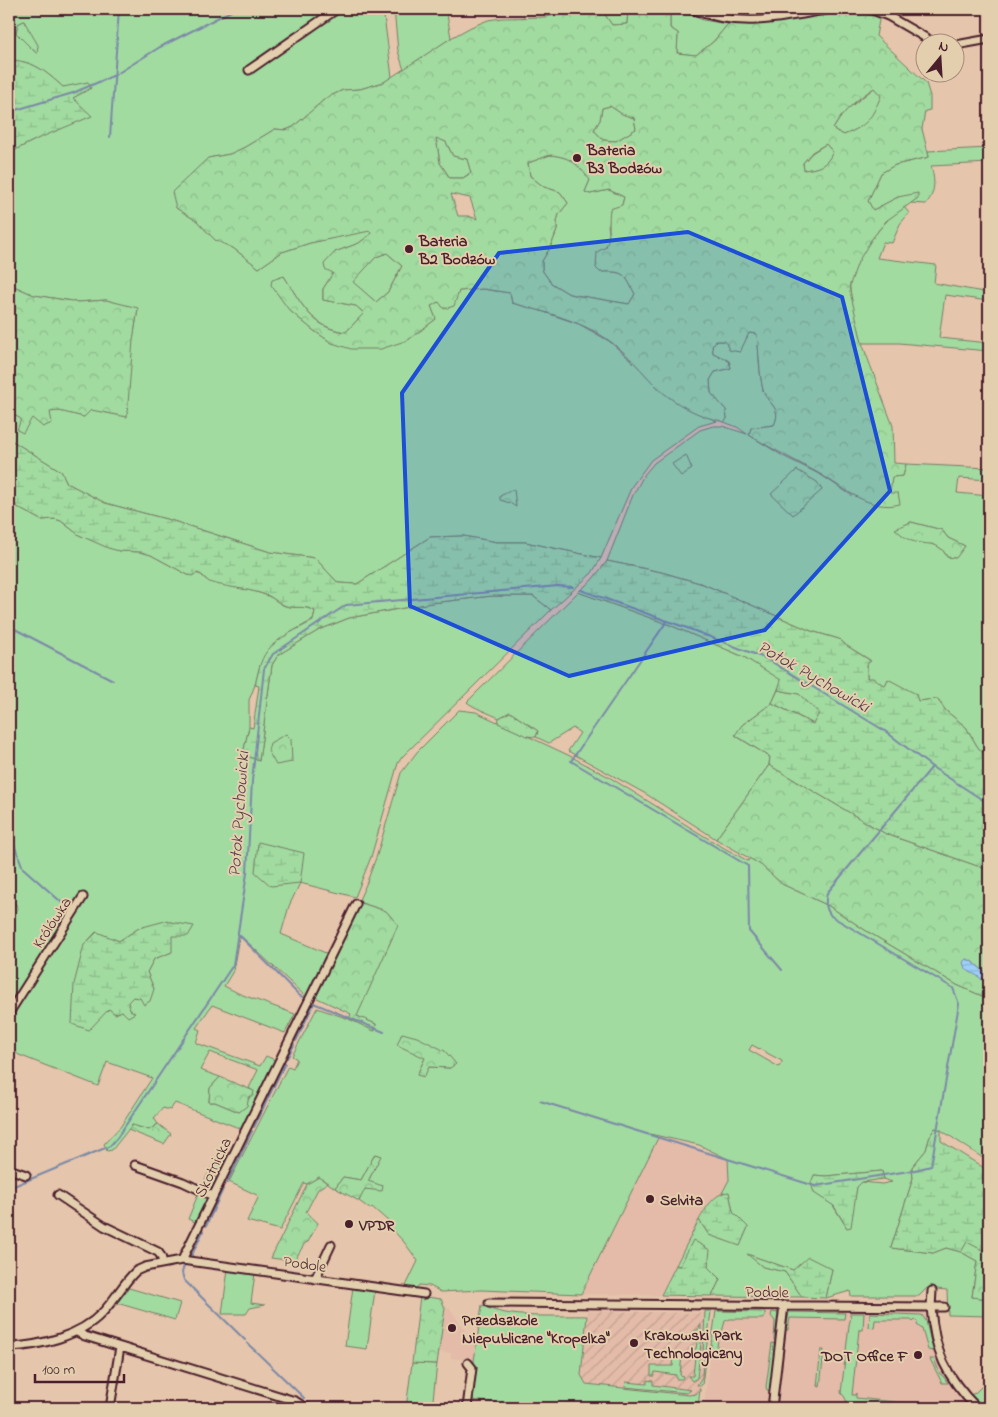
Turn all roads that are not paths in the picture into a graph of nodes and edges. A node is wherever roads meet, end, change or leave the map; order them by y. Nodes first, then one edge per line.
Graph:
1 (337, 9) edge
2 (691, 9) edge
3 (830, 9) edge
4 (870, 9) edge
5 (916, 32) edge
6 (989, 39) edge
7 (966, 43) edge
8 (249, 70) dead end
9 (83, 897) dead end
10 (356, 904) dead end
11 (9, 1013) edge
12 (135, 1165) dead end
13 (9, 1169) edge
14 (26, 1174) dead end
15 (58, 1195) dead end
16 (213, 1196) junction
17 (331, 1245) dead end
18 (182, 1260) junction
19 (163, 1263) junction
20 (315, 1279) junction
21 (932, 1291) dead end
22 (424, 1294) dead end
23 (489, 1303) dead end
24 (784, 1305) junction
25 (931, 1307) junction
26 (944, 1307) dead end
27 (77, 1332) junction
28 (9, 1347) edge
29 (120, 1347) junction
30 (468, 1363) dead end
31 (110, 1408) edge
32 (305, 1408) edge
33 (466, 1408) edge
34 (772, 1408) edge
35 (976, 1408) edge

1 - 8 street
2 - 3 street
4 - 5 street
6 - 7 street
9 - 11 street, Królówka
10 - 16 street, Skotnicka
12 - 16 street
13 - 14 street
15 - 19 street
16 - 18 street, Skotnicka
17 - 20 street
18 - 19 street
18 - 20 street, Podole
19 - 27 street
20 - 22 street, Podole
21 - 25 street
23 - 24 street, Podole
24 - 25 street, Podole
24 - 34 street
25 - 26 street, Podole
25 - 35 street
27 - 28 street
27 - 29 street
29 - 31 street
29 - 32 street
30 - 33 street

